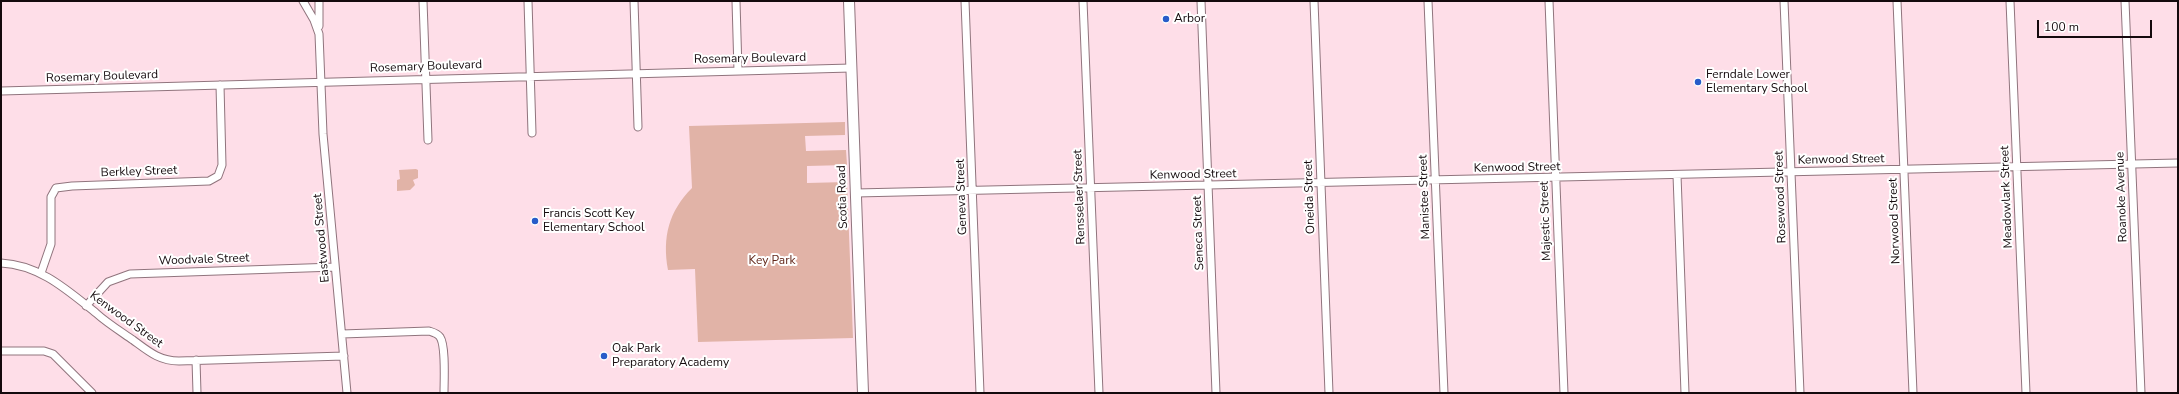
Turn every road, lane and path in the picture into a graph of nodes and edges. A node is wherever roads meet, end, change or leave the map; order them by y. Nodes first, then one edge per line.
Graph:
1 (303, 1) edge
2 (319, 1) edge
3 (423, 1) edge
4 (528, 1) edge
5 (634, 1) edge
6 (736, 1) edge
7 (849, 1) edge
8 (965, 1) edge
9 (1083, 1) edge
10 (1201, 1) edge
11 (1314, 1) edge
12 (1428, 1) edge
13 (1549, 1) edge
14 (1784, 1) edge
15 (1897, 1) edge
16 (2010, 1) edge
17 (2125, 1) edge
18 (319, 34) junction
19 (851, 68) junction
20 (738, 70) junction
21 (636, 73) junction
22 (530, 76) junction
23 (425, 78) junction
24 (321, 81) junction
25 (220, 84) junction
26 (1, 91) edge
27 (638, 127) dead end
28 (532, 133) dead end
29 (428, 140) dead end
30 (2178, 163) edge
31 (2132, 164) junction
32 (2017, 167) junction
33 (1904, 169) junction
34 (1791, 172) junction
35 (1677, 175) junction
36 (1556, 179) junction
37 (1435, 181) junction
38 (1321, 184) junction
39 (1208, 186) junction
40 (1090, 188) junction
41 (972, 191) junction
42 (856, 193) junction
43 (1, 263) edge
44 (335, 267) junction
45 (41, 273) junction
46 (86, 306) junction
47 (342, 334) junction
48 (1, 351) edge
49 (344, 356) junction
50 (196, 360) junction
51 (92, 393) edge
52 (197, 393) edge
53 (347, 393) edge
54 (444, 393) edge
55 (863, 393) edge
56 (980, 393) edge
57 (1099, 393) edge
58 (1216, 393) edge
59 (1329, 393) edge
60 (1444, 393) edge
61 (1564, 393) edge
62 (1685, 393) edge
63 (1800, 393) edge
64 (1913, 393) edge
65 (2026, 393) edge
66 (2141, 393) edge

1 - 18 street
2 - 18 street, Eastwood Street
3 - 23 street
4 - 22 street
5 - 21 street
6 - 20 street
7 - 19 street, Scotia Road
8 - 41 street, Geneva Street
9 - 40 street, Rensselaer Street
10 - 39 street, Seneca Street
11 - 38 street, Oneida Street
12 - 37 street, Manistee Street
13 - 36 street, Majestic Street
14 - 34 street, Rosewood Street
15 - 33 street, Norwood Street
16 - 32 street, Meadowlark Street
17 - 31 street, Roanoke Avenue
18 - 24 street, Eastwood Street
19 - 20 street, Rosemary Boulevard
19 - 42 street, Scotia Road
20 - 21 street, Rosemary Boulevard
21 - 22 street, Rosemary Boulevard
21 - 27 street
22 - 23 street, Rosemary Boulevard
22 - 28 street
23 - 24 street, Rosemary Boulevard
23 - 29 street
24 - 25 street, Rosemary Boulevard
24 - 44 street, Eastwood Street
25 - 26 street, Rosemary Boulevard
25 - 45 street, Berkley Street
30 - 31 street, Kenwood Street
31 - 32 street, Kenwood Street
31 - 66 street, Roanoke Avenue
32 - 33 street, Kenwood Street
32 - 65 street, Meadowlark Street
33 - 34 street, Kenwood Street
33 - 64 street, Norwood Street
34 - 35 street, Kenwood Street
34 - 63 street, Rosewood Street
35 - 36 street, Kenwood Street
35 - 62 street
36 - 37 street, Kenwood Street
36 - 61 street, Majestic Street
37 - 38 street, Kenwood Street
37 - 60 street, Manistee Street
38 - 39 street, Kenwood Street
38 - 59 street, Oneida Street
39 - 40 street, Kenwood Street
39 - 58 street, Seneca Street
40 - 41 street, Kenwood Street
40 - 57 street, Rensselaer Street
41 - 42 street, Kenwood Street
41 - 56 street, Geneva Street
42 - 55 street, Scotia Road
43 - 45 street, Kenwood Street
44 - 46 street, Woodvale Street
44 - 47 street, Eastwood Street
45 - 46 street, Kenwood Street
46 - 50 street, Kenwood Street
47 - 49 street, Eastwood Street
47 - 54 street
48 - 51 street
49 - 50 street, Kenwood Street
49 - 53 street, Eastwood Street
50 - 52 street

